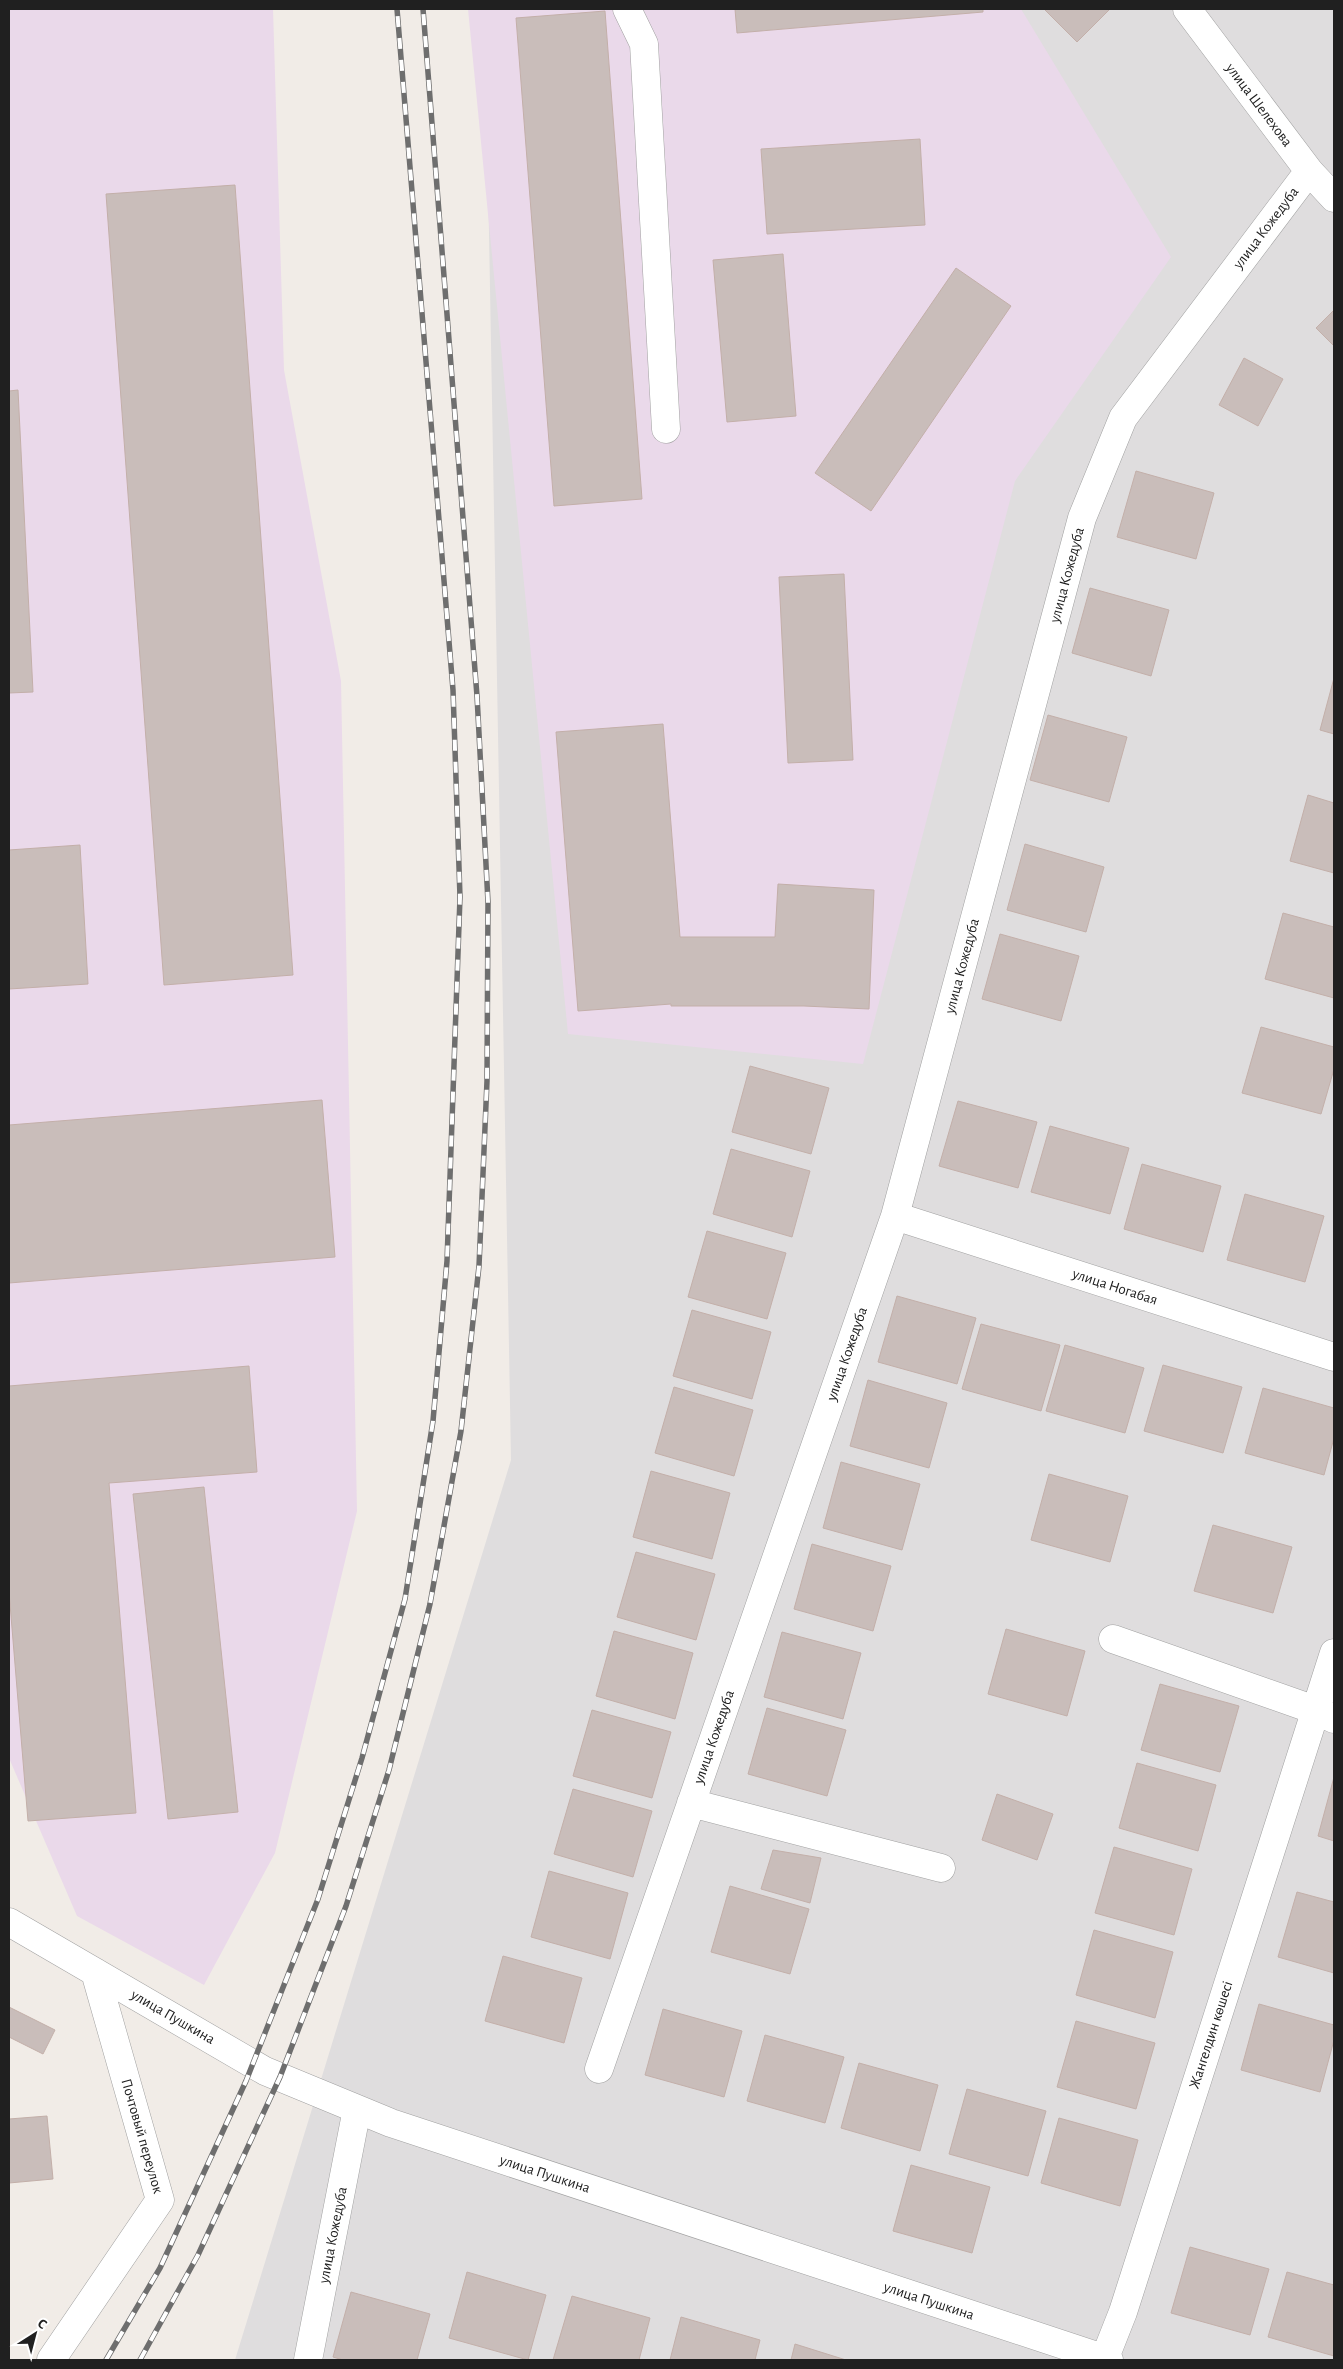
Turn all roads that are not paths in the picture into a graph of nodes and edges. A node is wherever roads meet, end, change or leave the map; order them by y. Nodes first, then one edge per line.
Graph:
1 (627, 9) edge
2 (1187, 9) edge
3 (1309, 171) junction
4 (1334, 198) edge
5 (666, 429) dead end
6 (895, 1216) junction
7 (1334, 1357) edge
8 (1113, 1639) dead end
9 (1334, 1653) edge
10 (1325, 1715) edge
11 (691, 1803) junction
12 (941, 1868) dead end
13 (9, 1922) edge
14 (95, 1972) junction
15 (598, 2069) dead end
16 (357, 2109) junction
17 (51, 2360) edge
18 (308, 2360) edge
19 (1106, 2360) edge

1 - 5 street
2 - 3 street, улица Шелехова
3 - 4 street, улица Шелехова
3 - 6 street, улица Кожедуба
6 - 7 street, улица Ногабая
6 - 11 street, улица Кожедуба
8 - 10 street
9 - 10 street, Жангелдин көшесі
10 - 19 street, Жангелдин көшесі
11 - 12 street, улица Кожедуба
11 - 15 street, улица Кожедуба
13 - 14 street, улица Пушкина
14 - 16 street, улица Пушкина
14 - 17 street, Почтовый переулок
16 - 18 street, улица Кожедуба
16 - 19 street, улица Пушкина

